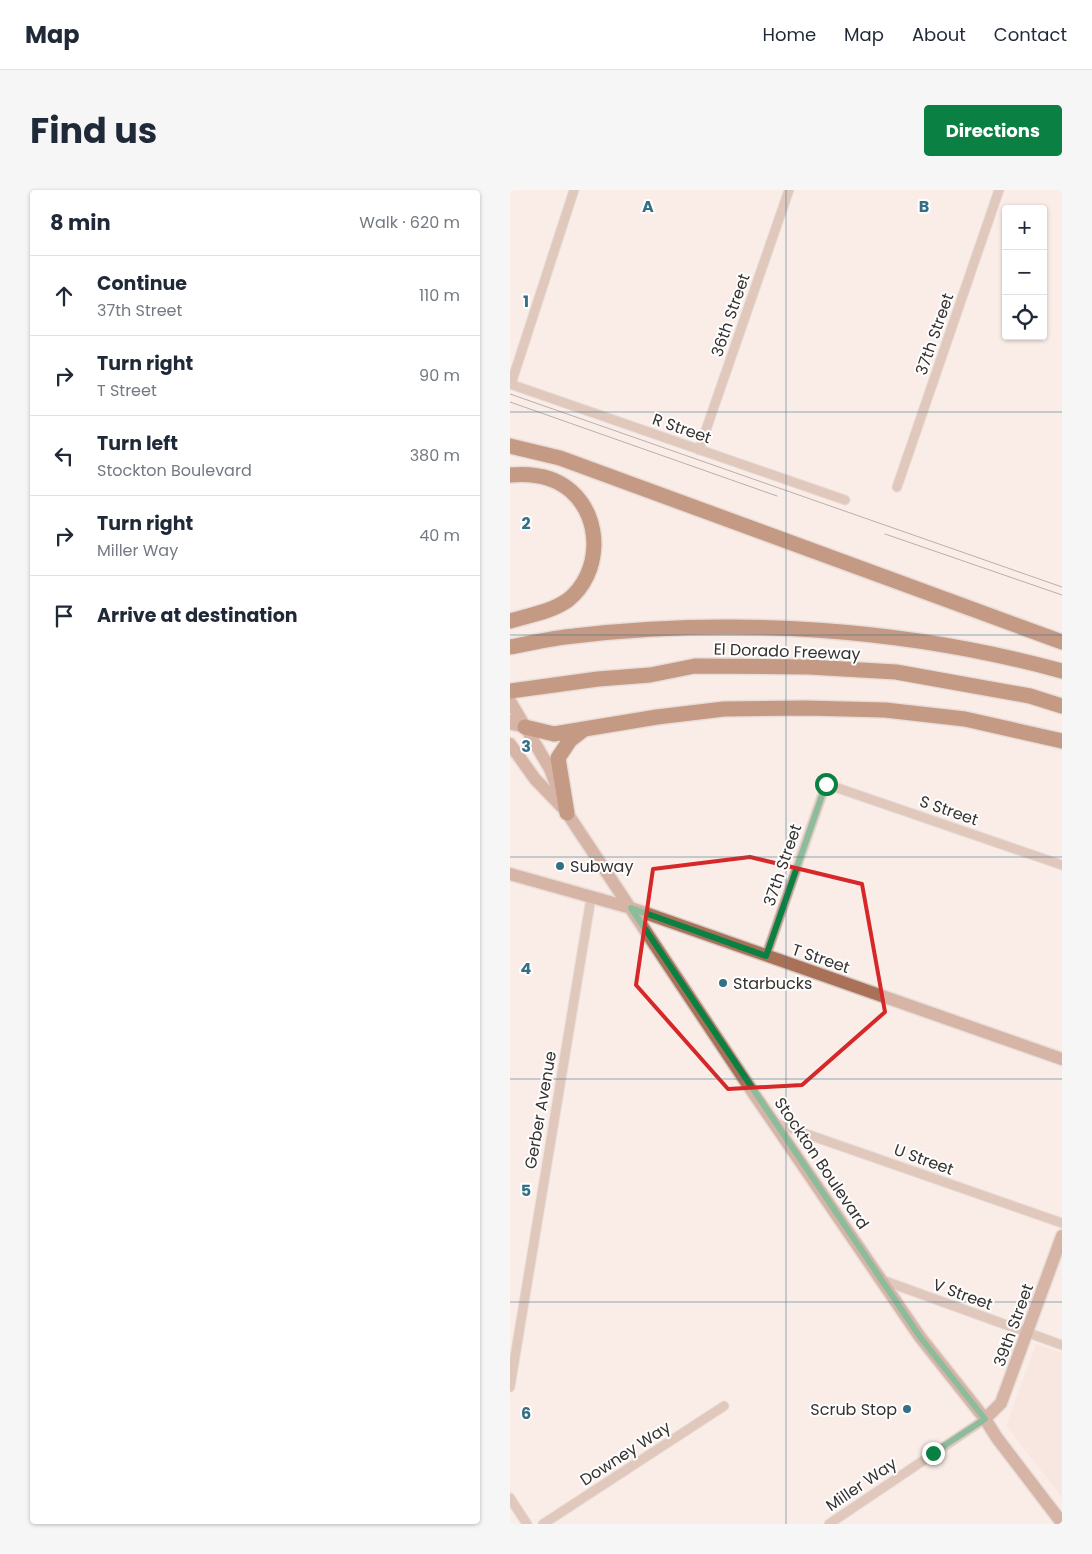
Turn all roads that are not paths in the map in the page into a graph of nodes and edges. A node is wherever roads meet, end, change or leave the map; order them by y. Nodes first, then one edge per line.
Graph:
1 (574, 190) edge
2 (789, 190) edge
3 (1000, 190) edge
4 (511, 384) edge
5 (510, 446) edge
6 (699, 450) junction
7 (510, 474) edge
8 (897, 487) dead end
9 (845, 500) dead end
10 (510, 621) edge
11 (1062, 642) edge
12 (511, 647) edge
13 (1062, 671) edge
14 (510, 691) edge
15 (510, 701) edge
16 (1062, 706) edge
17 (510, 721) edge
18 (525, 727) junction
19 (586, 728) junction
20 (1062, 741) edge
21 (510, 744) edge
22 (826, 784) joint
23 (568, 813) junction
24 (1062, 865) edge
25 (510, 874) edge
26 (591, 898) junction
27 (631, 908) junction
28 (766, 956) junction
29 (1062, 1059) edge
30 (775, 1123) junction
31 (1062, 1223) edge
32 (1062, 1236) edge
33 (881, 1280) junction
34 (1028, 1334) junction
35 (1062, 1345) edge
36 (510, 1386) edge
37 (724, 1406) dead end
38 (985, 1419) junction
39 (510, 1498) edge
40 (1062, 1523) edge
41 (527, 1524) edge
42 (543, 1524) edge
43 (829, 1524) edge

1 - 4 street
2 - 6 street, 36th Street
3 - 8 street, 37th Street
4 - 6 street, R Street
5 - 11 highway
6 - 9 street, R Street
7 - 10 highway
12 - 13 highway, El Dorado Freeway
14 - 16 highway, El Dorado Freeway
15 - 18 main road, Stockton Boulevard
17 - 18 main road
18 - 19 highway
18 - 23 main road, Stockton Boulevard
19 - 20 highway
19 - 23 highway
21 - 23 main road, Stockton Boulevard
22 - 24 street, S Street
22 - 28 street, 37th Street
23 - 27 main road, Stockton Boulevard
25 - 26 main road, T Street
26 - 27 main road, T Street
26 - 36 street, Gerber Avenue
27 - 28 main road, T Street
27 - 30 main road, Stockton Boulevard
28 - 29 main road, T Street
30 - 31 street, U Street
30 - 33 main road, Stockton Boulevard
32 - 34 main road, 39th Street
33 - 34 street, V Street
33 - 38 main road, Stockton Boulevard
34 - 35 street, V Street
34 - 38 main road, 39th Street
37 - 42 street, Downey Way
38 - 40 main road, Stockton Boulevard
38 - 43 street, Miller Way
39 - 41 street

